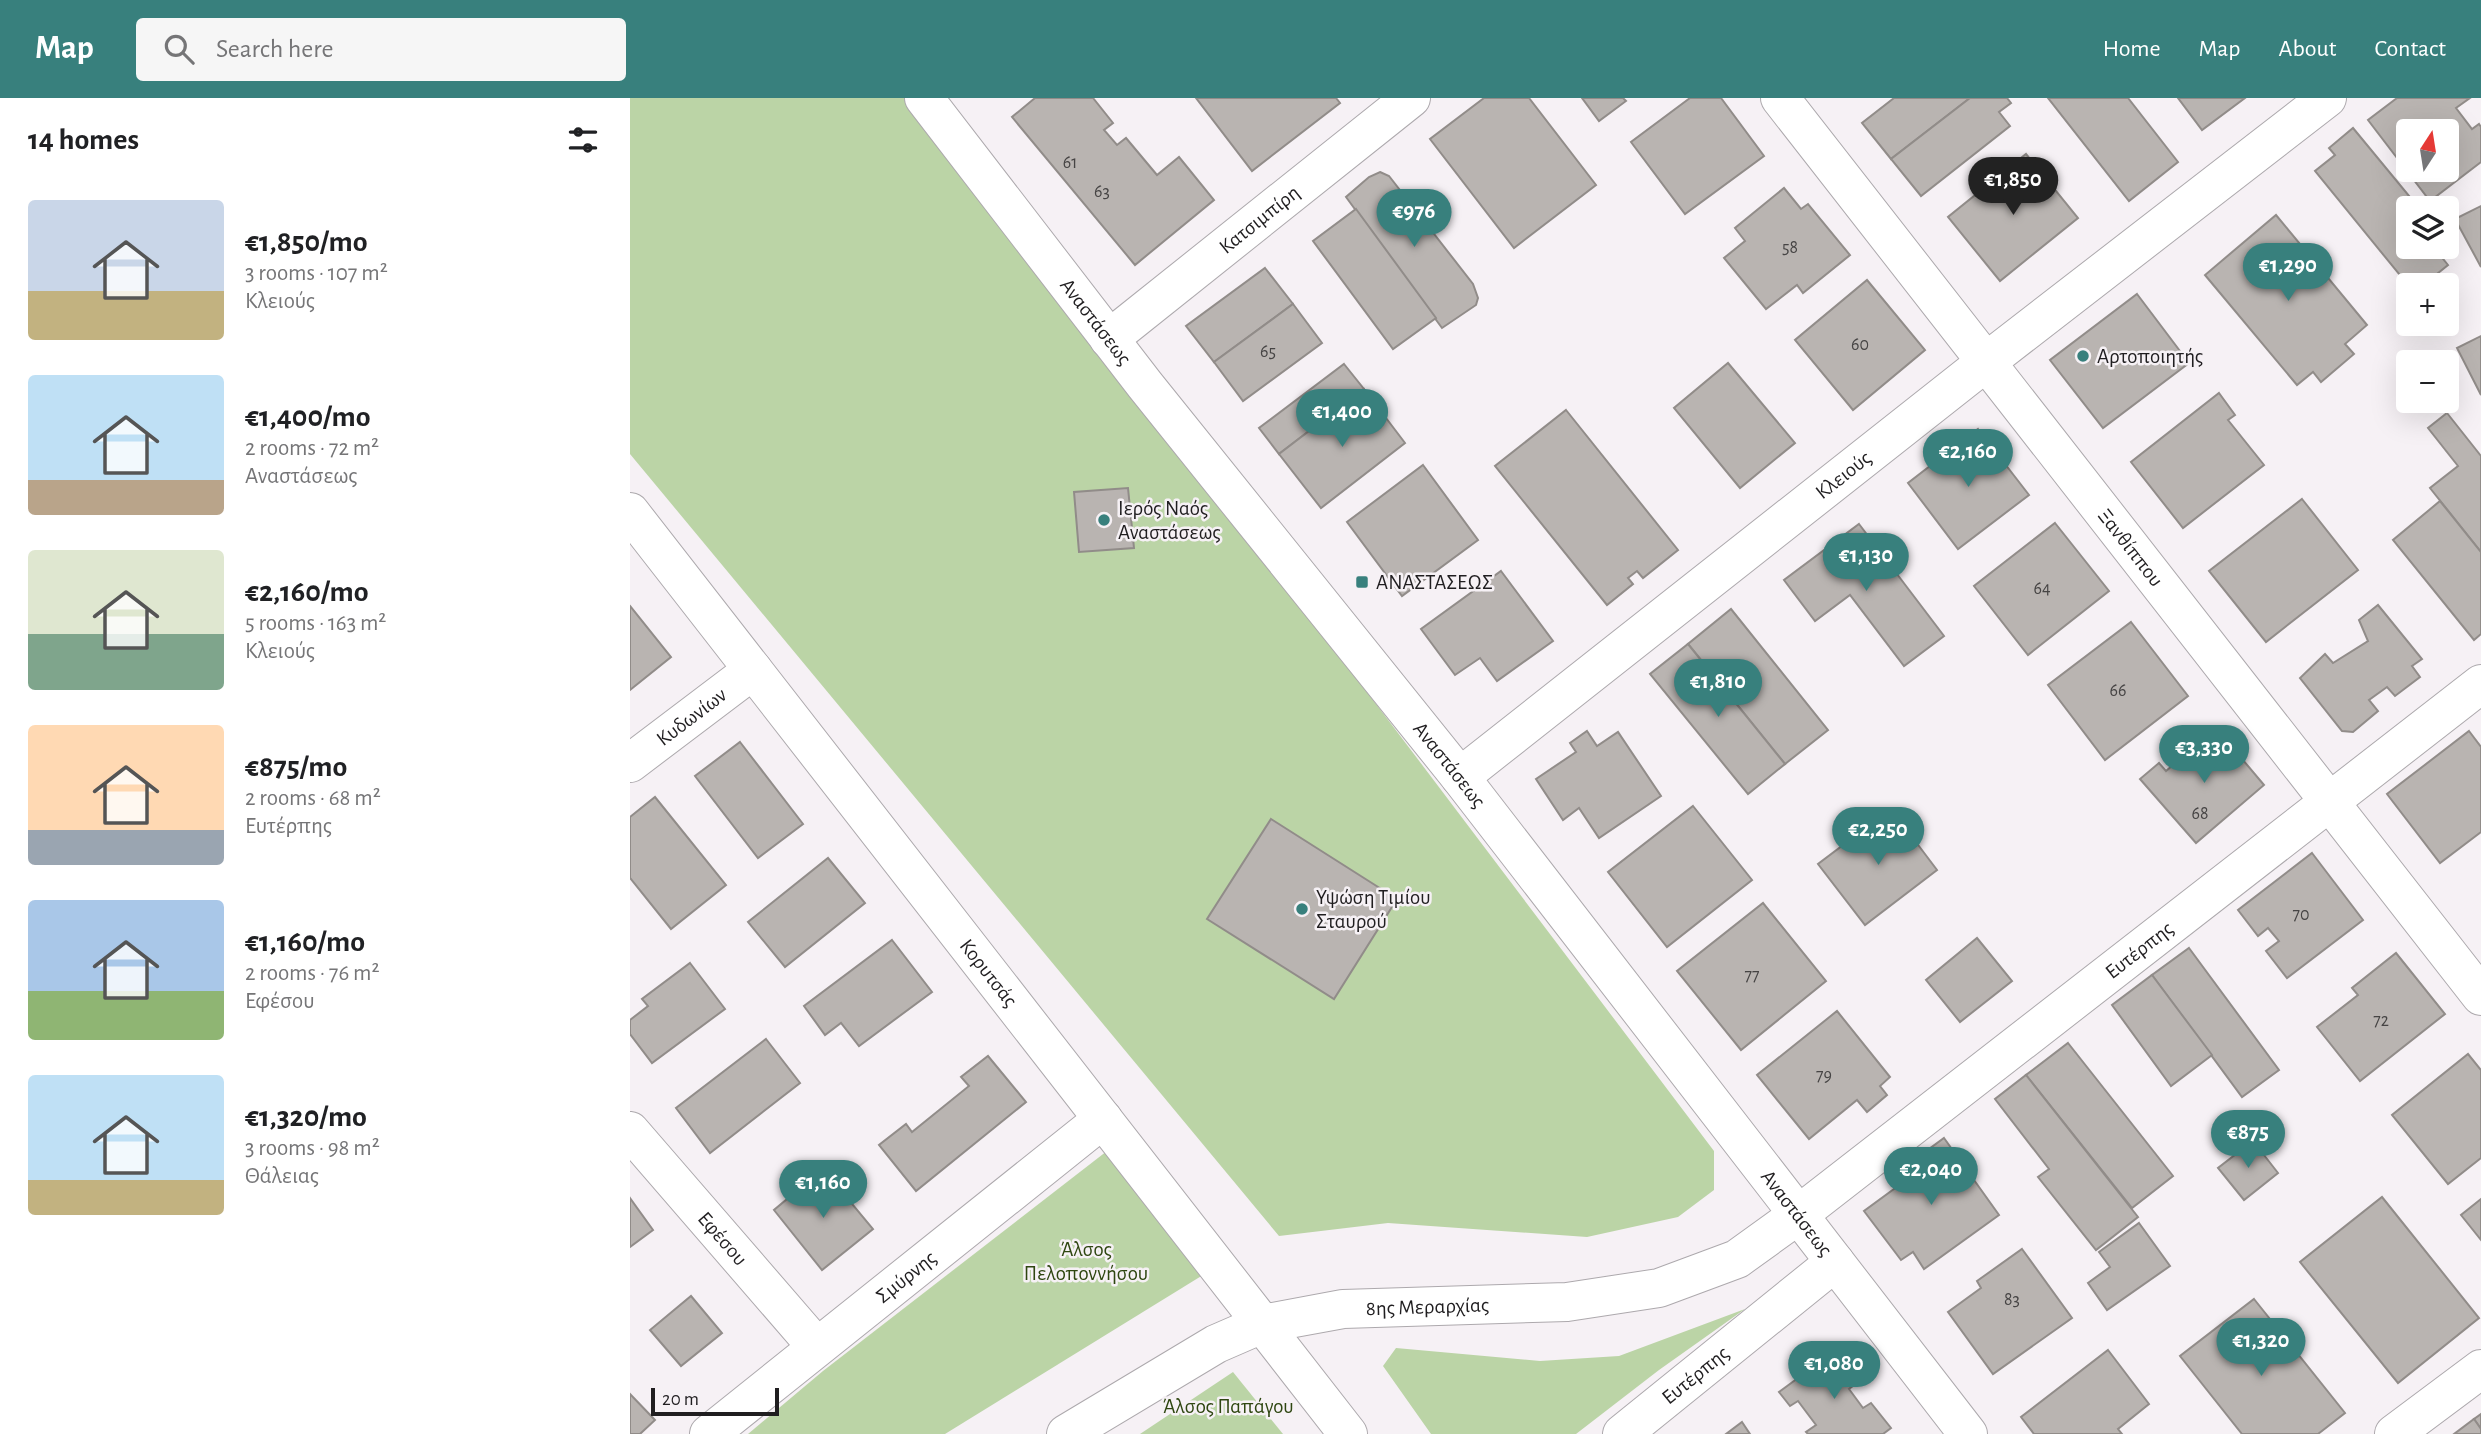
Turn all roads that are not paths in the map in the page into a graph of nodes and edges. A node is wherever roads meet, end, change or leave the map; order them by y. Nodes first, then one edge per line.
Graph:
1 (924, 98) edge
2 (1410, 98) edge
3 (1780, 98) edge
4 (2327, 98) edge
5 (1109, 339) junction
6 (1986, 362) junction
7 (630, 512) edge
8 (753, 670) junction
9 (2481, 684) edge
10 (630, 763) edge
11 (1460, 778) junction
12 (2329, 801) junction
13 (2481, 996) edge
14 (1102, 1119) junction
15 (630, 1131) edge
16 (1798, 1215) junction
17 (1835, 1262) junction
18 (1262, 1324) junction
19 (816, 1346) junction
20 (2481, 1369) edge
21 (709, 1434) edge
22 (1066, 1434) edge
23 (1348, 1434) edge
24 (1622, 1434) edge
25 (1968, 1434) edge
26 (2394, 1434) edge

1 - 5 street, Αναστάσεως
2 - 5 street, Κατσιμπίρη
3 - 6 street, Ξανθίππου
4 - 6 street, Κλειούς
5 - 11 street, Αναστάσεως
6 - 11 street, Κλειούς
6 - 12 street, Ξανθίππου
7 - 8 street, Κορυτσάς
8 - 10 street, Κυδωνίων
8 - 14 street, Κορυτσάς
9 - 12 street, Ευτέρπης
11 - 16 street, Αναστάσεως
12 - 13 street, Ξανθίππου
12 - 16 street, Ευτέρπης
14 - 18 street, Κορυτσάς
14 - 19 street, Σμύρνης
15 - 19 street, Εφέσου
16 - 17 street, Αναστάσεως
16 - 18 street, 8ης Μεραρχίας
17 - 24 street, Ευτέρπης
17 - 25 street, Αναστάσεως
18 - 22 street, 8ης Μεραρχίας
18 - 23 street, Κορυτσάς
19 - 21 street, Σμύρνης
20 - 26 street

